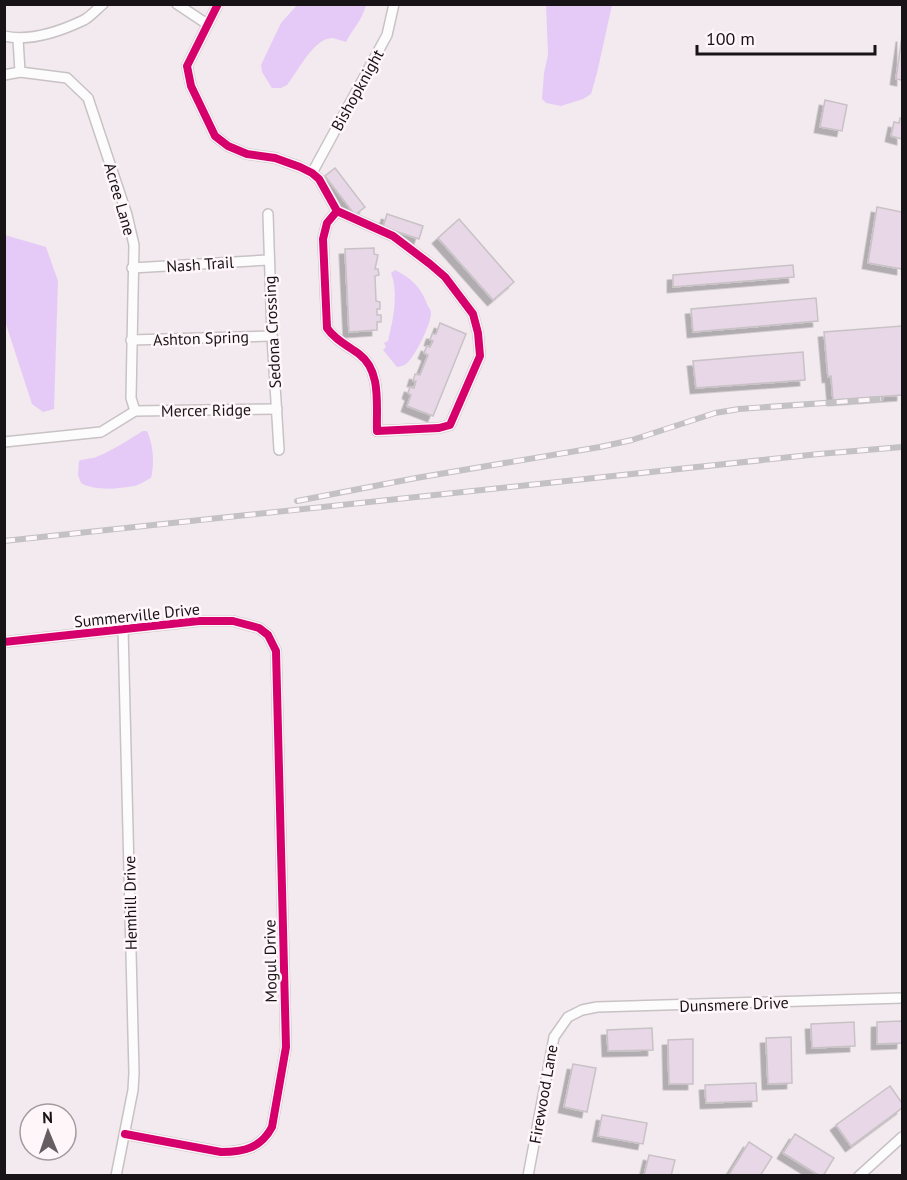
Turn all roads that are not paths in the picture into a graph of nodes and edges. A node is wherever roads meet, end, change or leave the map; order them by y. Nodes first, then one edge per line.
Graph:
1 (104, 4) edge
2 (177, 4) edge
3 (218, 4) edge
4 (394, 4) edge
5 (207, 24) junction
6 (4, 36) edge
7 (18, 39) junction
8 (20, 72) junction
9 (4, 75) edge
10 (312, 173) junction
11 (337, 211) junction
12 (268, 214) dead end
13 (268, 260) junction
14 (132, 268) junction
15 (272, 336) junction
16 (131, 340) junction
17 (277, 409) junction
18 (135, 411) junction
19 (4, 442) edge
20 (279, 450) dead end
21 (123, 629) junction
22 (268, 635) joint
23 (4, 642) edge
24 (903, 998) edge
25 (568, 1017) joint
26 (125, 1134) junction
27 (903, 1137) edge
28 (116, 1176) edge
29 (528, 1176) edge
30 (859, 1176) edge

1 - 7 street
2 - 5 street
3 - 5 street
4 - 10 street, Bishopknight
5 - 10 street
6 - 7 street
7 - 8 street
8 - 9 street, Acree Lane
8 - 14 street, Acree Lane
10 - 11 street
11 - 11 street
12 - 13 street, Sedona Crossing
13 - 14 street, Nash Trail
13 - 15 street, Sedona Crossing
14 - 16 street, Acree Lane
15 - 16 street, Ashton Spring
15 - 17 street, Sedona Crossing
16 - 18 street, Acree Lane
17 - 18 street, Mercer Ridge
17 - 20 street, Sedona Crossing
18 - 19 street
21 - 22 street, Summerville Drive
21 - 23 street, Summerville Drive
21 - 26 street, Hemhill Drive
22 - 26 street, Mogul Drive
24 - 25 street, Dunsmere Drive
25 - 29 street, Firewood Lane
26 - 28 street, Hemhill Drive
27 - 30 street

